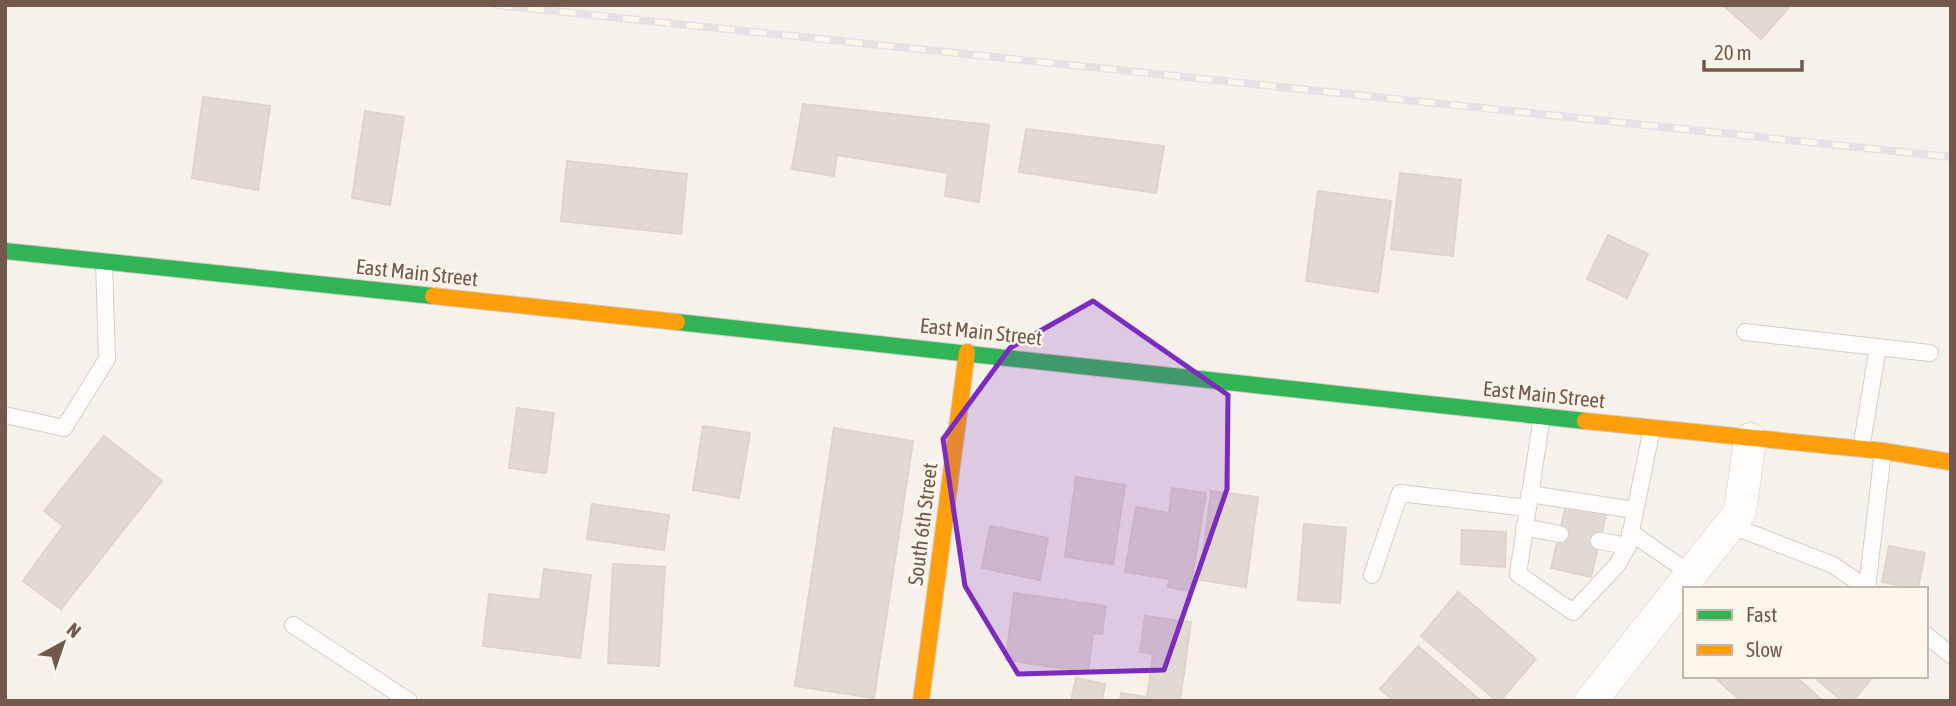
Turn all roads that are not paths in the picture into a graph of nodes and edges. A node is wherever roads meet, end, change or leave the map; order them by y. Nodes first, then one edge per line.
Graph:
1 (5, 251) edge
2 (104, 262) junction
3 (1745, 332) dead end
4 (1878, 347) junction
5 (967, 352) junction
6 (1930, 353) dead end
7 (5, 415) edge
8 (1542, 416) junction
9 (1652, 428) junction
10 (1750, 439) junction
11 (1861, 449) junction
12 (1883, 451) junction
13 (1951, 462) edge
14 (1528, 501) junction
15 (1635, 510) junction
16 (1730, 525) junction
17 (1524, 527) junction
18 (1560, 534) dead end
19 (1629, 539) junction
20 (1599, 541) dead end
21 (1690, 574) junction
22 (1372, 575) dead end
23 (1866, 587) edge
24 (1867, 587) edge
25 (293, 625) dead end
26 (1928, 637) edge
27 (1951, 655) edge
28 (409, 701) edge
29 (922, 701) edge
30 (1591, 701) edge

1 - 2 main road, East Main Street
2 - 5 main road, East Main Street
2 - 7 lane
3 - 4 lane
4 - 6 lane
4 - 11 lane
5 - 8 main road, East Main Street
5 - 29 main road, South 6th Street
8 - 9 main road, East Main Street
8 - 14 lane
9 - 10 main road, East Main Street
9 - 15 lane
10 - 11 main road, East Main Street
10 - 16 street
11 - 12 main road, East Main Street
12 - 13 main road, East Main Street
12 - 24 lane
14 - 15 lane
14 - 17 lane
14 - 22 lane
15 - 19 lane
16 - 21 street
16 - 23 lane
17 - 18 lane
17 - 19 lane
19 - 20 lane
19 - 21 lane
21 - 30 street
25 - 28 lane
26 - 27 lane

